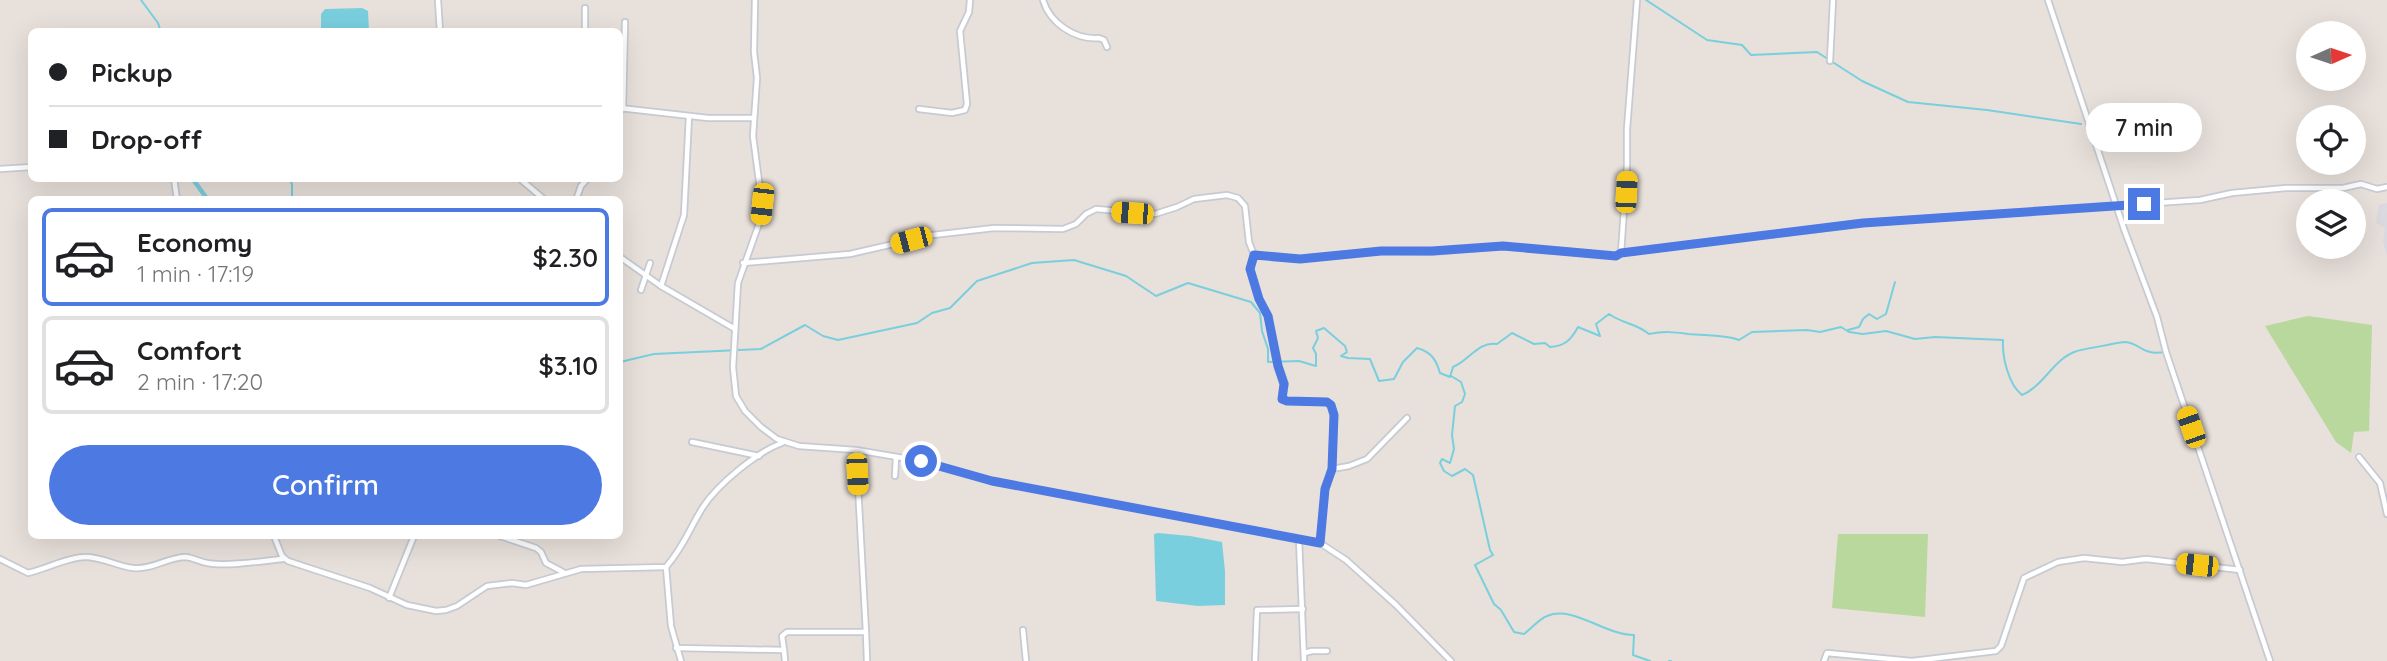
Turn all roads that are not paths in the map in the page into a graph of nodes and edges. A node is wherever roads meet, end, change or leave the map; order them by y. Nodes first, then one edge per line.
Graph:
1 (438, 0) edge
2 (755, 0) edge
3 (970, 0) edge
4 (1043, 0) edge
5 (1833, 0) edge
6 (2048, 0) edge
7 (1637, 1) edge
8 (585, 8) dead end
9 (625, 22) dead end
10 (440, 28) edge
11 (585, 28) edge
12 (1107, 47) dead end
13 (1830, 61) dead end
14 (623, 65) edge
15 (623, 108) edge
16 (919, 109) dead end
17 (689, 116) junction
18 (753, 118) junction
19 (28, 167) edge
20 (0, 169) edge
21 (524, 182) edge
22 (2387, 187) edge
23 (540, 196) edge
24 (2116, 206) junction
25 (1621, 253) junction
26 (1254, 255) junction
27 (623, 259) edge
28 (650, 263) dead end
29 (743, 263) junction
30 (646, 275) junction
31 (662, 286) junction
32 (641, 290) dead end
33 (735, 329) junction
34 (1407, 418) dead end
35 (692, 442) dead end
36 (783, 442) junction
37 (856, 450) junction
38 (760, 456) junction
39 (896, 457) junction
40 (2359, 457) dead end
41 (1332, 469) junction
42 (895, 475) dead end
43 (2387, 514) edge
44 (275, 539) edge
45 (413, 539) edge
46 (509, 539) edge
47 (1299, 539) junction
48 (1320, 543) junction
49 (284, 558) junction
50 (0, 559) edge
51 (666, 567) junction
52 (2240, 570) junction
53 (563, 572) junction
54 (389, 598) junction
55 (1303, 609) junction
56 (1023, 630) dead end
57 (866, 632) junction
58 (676, 648) junction
59 (784, 650) junction
60 (1327, 650) dead end
61 (1304, 653) junction
62 (681, 661) edge
63 (786, 661) edge
64 (867, 661) edge
65 (1026, 661) edge
66 (1255, 661) edge
67 (1304, 661) edge
68 (1451, 661) edge
69 (1824, 661) edge
70 (2270, 661) edge

1 - 10 street
2 - 18 street
3 - 16 street
4 - 12 street
5 - 13 street
6 - 24 street
7 - 25 street
8 - 11 street
9 - 14 street
15 - 17 street
17 - 18 street
17 - 31 street
18 - 29 street
19 - 20 street
21 - 23 street
22 - 24 street
24 - 25 street
24 - 52 street
25 - 26 street
26 - 29 street
26 - 41 street
27 - 30 street
28 - 30 street
29 - 33 street
30 - 31 street
30 - 32 street
31 - 33 street
33 - 36 street
34 - 41 street
35 - 38 street
36 - 37 street
36 - 38 street
37 - 39 street
37 - 57 street
38 - 51 street
39 - 42 street
39 - 47 street
40 - 43 street
41 - 48 street
44 - 49 street
45 - 54 street
46 - 53 street
47 - 48 street
47 - 55 street
48 - 68 street
49 - 50 street
49 - 54 street
51 - 53 street
51 - 58 street
52 - 69 street
52 - 70 street
53 - 54 street
55 - 61 street
55 - 66 street
56 - 65 street
57 - 59 street
57 - 64 street
58 - 59 street
58 - 62 street
59 - 63 street
60 - 61 street
61 - 67 street

